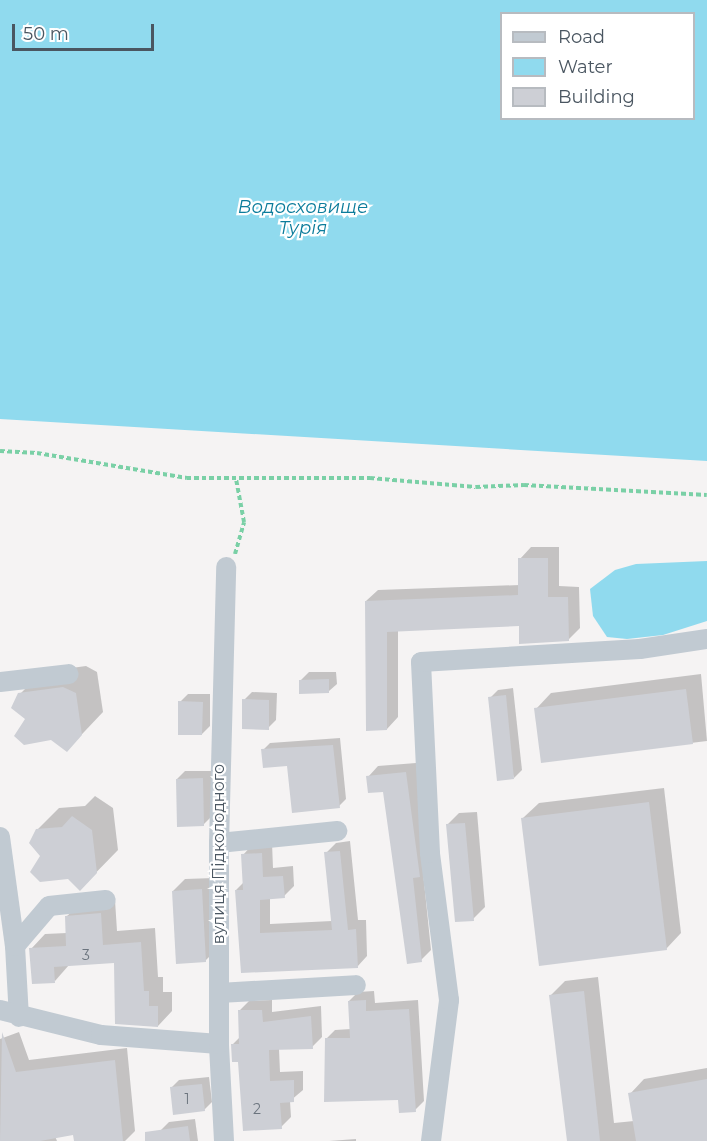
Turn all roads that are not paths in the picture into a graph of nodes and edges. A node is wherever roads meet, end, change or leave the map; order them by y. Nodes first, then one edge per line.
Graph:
1 (226, 567) road end
2 (707, 639) edge
3 (69, 674) dead end
4 (0, 682) edge
5 (337, 831) dead end
6 (0, 837) edge
7 (219, 843) junction
8 (106, 900) dead end
9 (5, 922) edge
10 (15, 946) junction
11 (356, 985) dead end
12 (219, 993) junction
13 (0, 1010) edge
14 (19, 1017) junction
15 (219, 1044) junction
16 (224, 1141) edge
17 (431, 1141) edge

1 - 7 street, вулиця Підколодного
2 - 17 street
3 - 4 street
5 - 7 street
6 - 9 street
7 - 12 street, вулиця Підколодного
8 - 10 street
9 - 10 street
10 - 14 street
11 - 12 street
12 - 15 street, вулиця Підколодного
13 - 14 street
14 - 15 street
15 - 16 street, вулиця Підколодного

